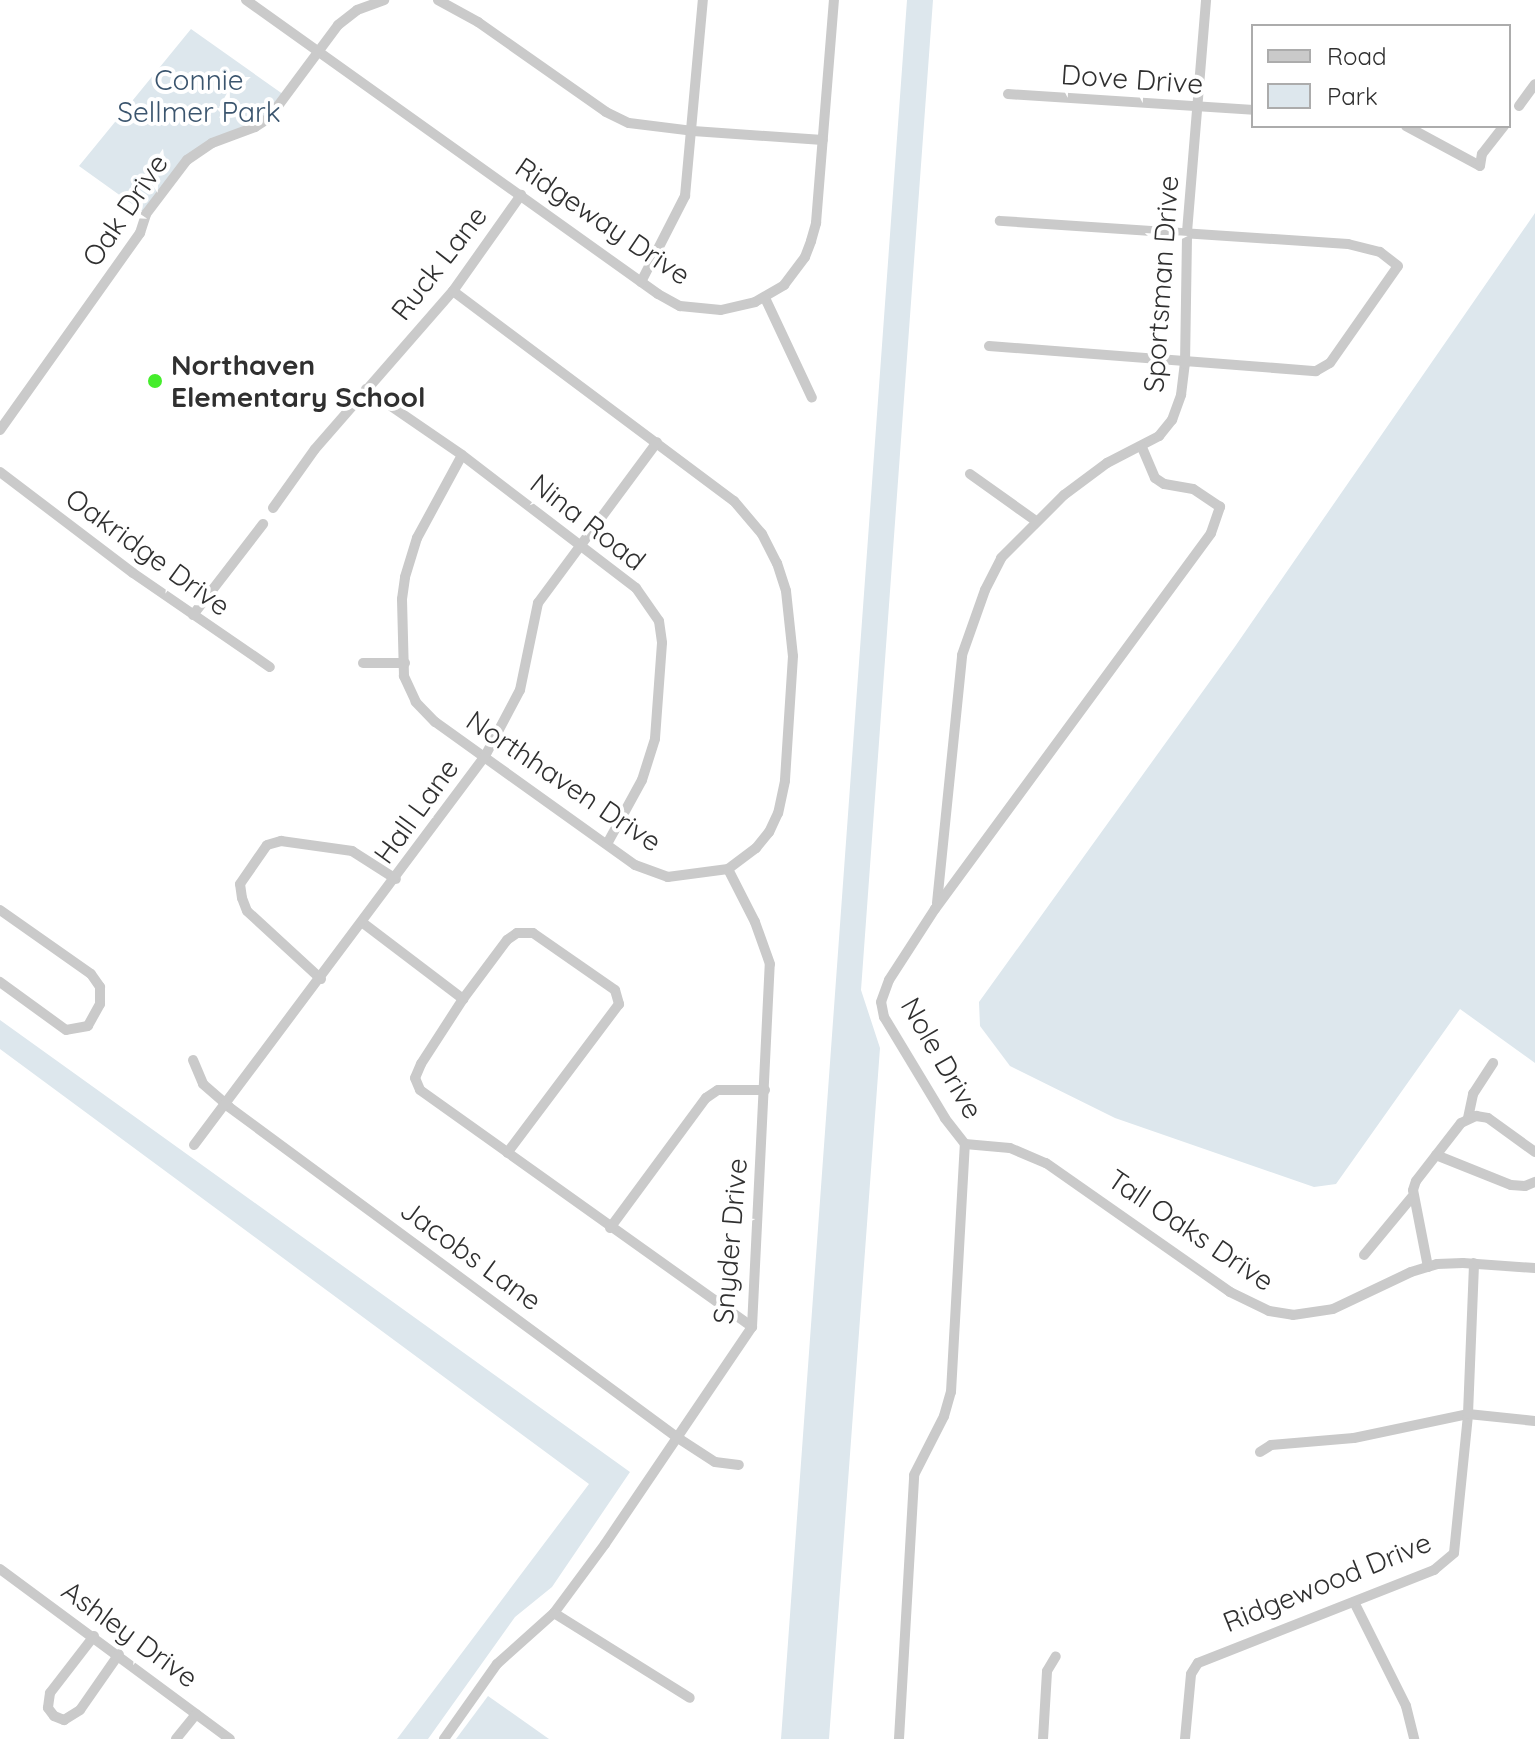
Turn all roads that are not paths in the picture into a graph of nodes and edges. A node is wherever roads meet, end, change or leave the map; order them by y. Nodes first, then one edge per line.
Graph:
1 (246, 0) edge
2 (384, 0) edge
3 (438, 0) edge
4 (703, 0) edge
5 (834, 0) edge
6 (1206, 0) edge
7 (319, 52) junction
8 (1535, 84) edge
9 (1008, 94) dead end
10 (1519, 106) dead end
11 (1200, 107) junction
12 (1251, 110) edge
13 (1410, 128) edge
14 (1502, 128) edge
15 (693, 131) junction
16 (823, 140) junction
17 (521, 195) junction
18 (1000, 221) dead end
19 (1187, 232) junction
20 (641, 282) junction
21 (453, 291) junction
22 (765, 298) junction
23 (989, 346) dead end
24 (1185, 364) junction
25 (366, 389) junction
26 (812, 398) dead end
27 (0, 430) edge
28 (657, 442) junction
29 (1142, 447) junction
30 (462, 455) junction
31 (0, 472) edge
32 (970, 474) dead end
33 (273, 508) dead end
34 (1036, 521) junction
35 (263, 524) dead end
36 (580, 545) junction
37 (193, 615) junction
38 (363, 663) dead end
39 (405, 663) junction
40 (270, 667) dead end
41 (484, 758) junction
42 (607, 844) junction
43 (728, 869) junction
44 (396, 879) junction
45 (935, 909) junction
46 (0, 910) edge
47 (363, 923) junction
48 (321, 979) junction
49 (0, 982) edge
50 (463, 999) junction
51 (193, 1060) dead end
52 (1493, 1063) dead end
53 (765, 1090) junction
54 (225, 1104) junction
55 (1468, 1118) junction
56 (965, 1144) junction
57 (194, 1145) dead end
58 (1535, 1152) edge
59 (507, 1153) junction
60 (1436, 1155) junction
61 (1535, 1182) edge
62 (1412, 1197) junction
63 (610, 1228) junction
64 (1364, 1255) dead end
65 (1474, 1263) junction
66 (1428, 1267) junction
67 (1535, 1268) edge
68 (752, 1327) junction
69 (1468, 1414) junction
70 (1535, 1421) edge
71 (678, 1438) junction
72 (1260, 1452) dead end
73 (739, 1465) dead end
74 (0, 1569) edge
75 (1354, 1602) junction
76 (554, 1613) junction
77 (94, 1636) junction
78 (119, 1654) junction
79 (1056, 1656) dead end
80 (690, 1698) dead end
81 (196, 1714) junction
82 (224, 1737) edge
83 (176, 1739) edge
84 (444, 1739) edge
85 (899, 1739) edge
86 (1043, 1739) edge
87 (1185, 1739) edge
88 (1414, 1739) edge

1 - 7 street, Ridgeway Drive
2 - 7 street, Oak Drive
3 - 15 street
4 - 15 street
5 - 16 street, Ridgeway Drive
6 - 11 street, Sportsman Drive
7 - 17 street, Ridgeway Drive
7 - 27 street, Oak Drive
8 - 10 street
9 - 11 street, Dove Drive
11 - 12 street, Dove Drive
11 - 19 street, Sportsman Drive
13 - 14 street
15 - 16 street
15 - 20 street
16 - 22 street, Ridgeway Drive
17 - 20 street, Ridgeway Drive
17 - 21 street, Ruck Lane
18 - 19 street
19 - 24 street, Sportsman Drive
19 - 24 street
20 - 22 street, Ridgeway Drive
21 - 25 street, Ruck Lane
21 - 28 street
22 - 26 street
23 - 24 street
24 - 29 street, Sportsman Drive
25 - 30 street, Nina Road
25 - 33 street, Ruck Lane
28 - 36 street, Hall Lane
28 - 43 street
29 - 34 street, Sportsman Drive
29 - 45 street, Nole Drive
30 - 36 street, Nina Road
30 - 39 street, Northhaven Drive
31 - 37 street, Oakridge Drive
32 - 34 street
34 - 45 street, Sportsman Drive
35 - 37 street
36 - 41 street, Hall Lane
36 - 42 street, Nina Road
37 - 40 street, Oakridge Drive
38 - 39 street
39 - 41 street, Northhaven Drive
41 - 42 street, Northhaven Drive
41 - 44 street, Hall Lane
42 - 43 street, Northhaven Drive
43 - 53 street, Snyder Drive
44 - 47 street, Hall Lane
44 - 48 street
45 - 56 street, Nole Drive
46 - 49 street
47 - 48 street, Hall Lane
47 - 50 street
48 - 54 street, Hall Lane
50 - 59 street
50 - 59 street
51 - 54 street, Jacobs Lane
52 - 55 street
53 - 63 street
53 - 68 street, Snyder Drive
54 - 57 street, Hall Lane
54 - 71 street, Jacobs Lane
55 - 58 street
55 - 60 street
56 - 66 street, Tall Oaks Drive
56 - 85 street, Nole Drive
59 - 63 street
60 - 61 street
60 - 62 street
62 - 64 street
62 - 66 street
63 - 68 street
65 - 66 street, Tall Oaks Drive
65 - 67 street, Tall Oaks Drive
65 - 69 street, Ridgewood Drive
68 - 71 street, Snyder Drive
69 - 70 street
69 - 72 street
69 - 75 street, Ridgewood Drive
71 - 73 street, Jacobs Lane
71 - 76 street, Snyder Drive
74 - 77 street, Ashley Drive
75 - 87 street, Ridgewood Drive
75 - 88 street
76 - 80 street
76 - 84 street, Snyder Drive
77 - 78 street, Ashley Drive
77 - 78 street
78 - 81 street, Ashley Drive
79 - 86 street
81 - 82 street, Ashley Drive
81 - 83 street

